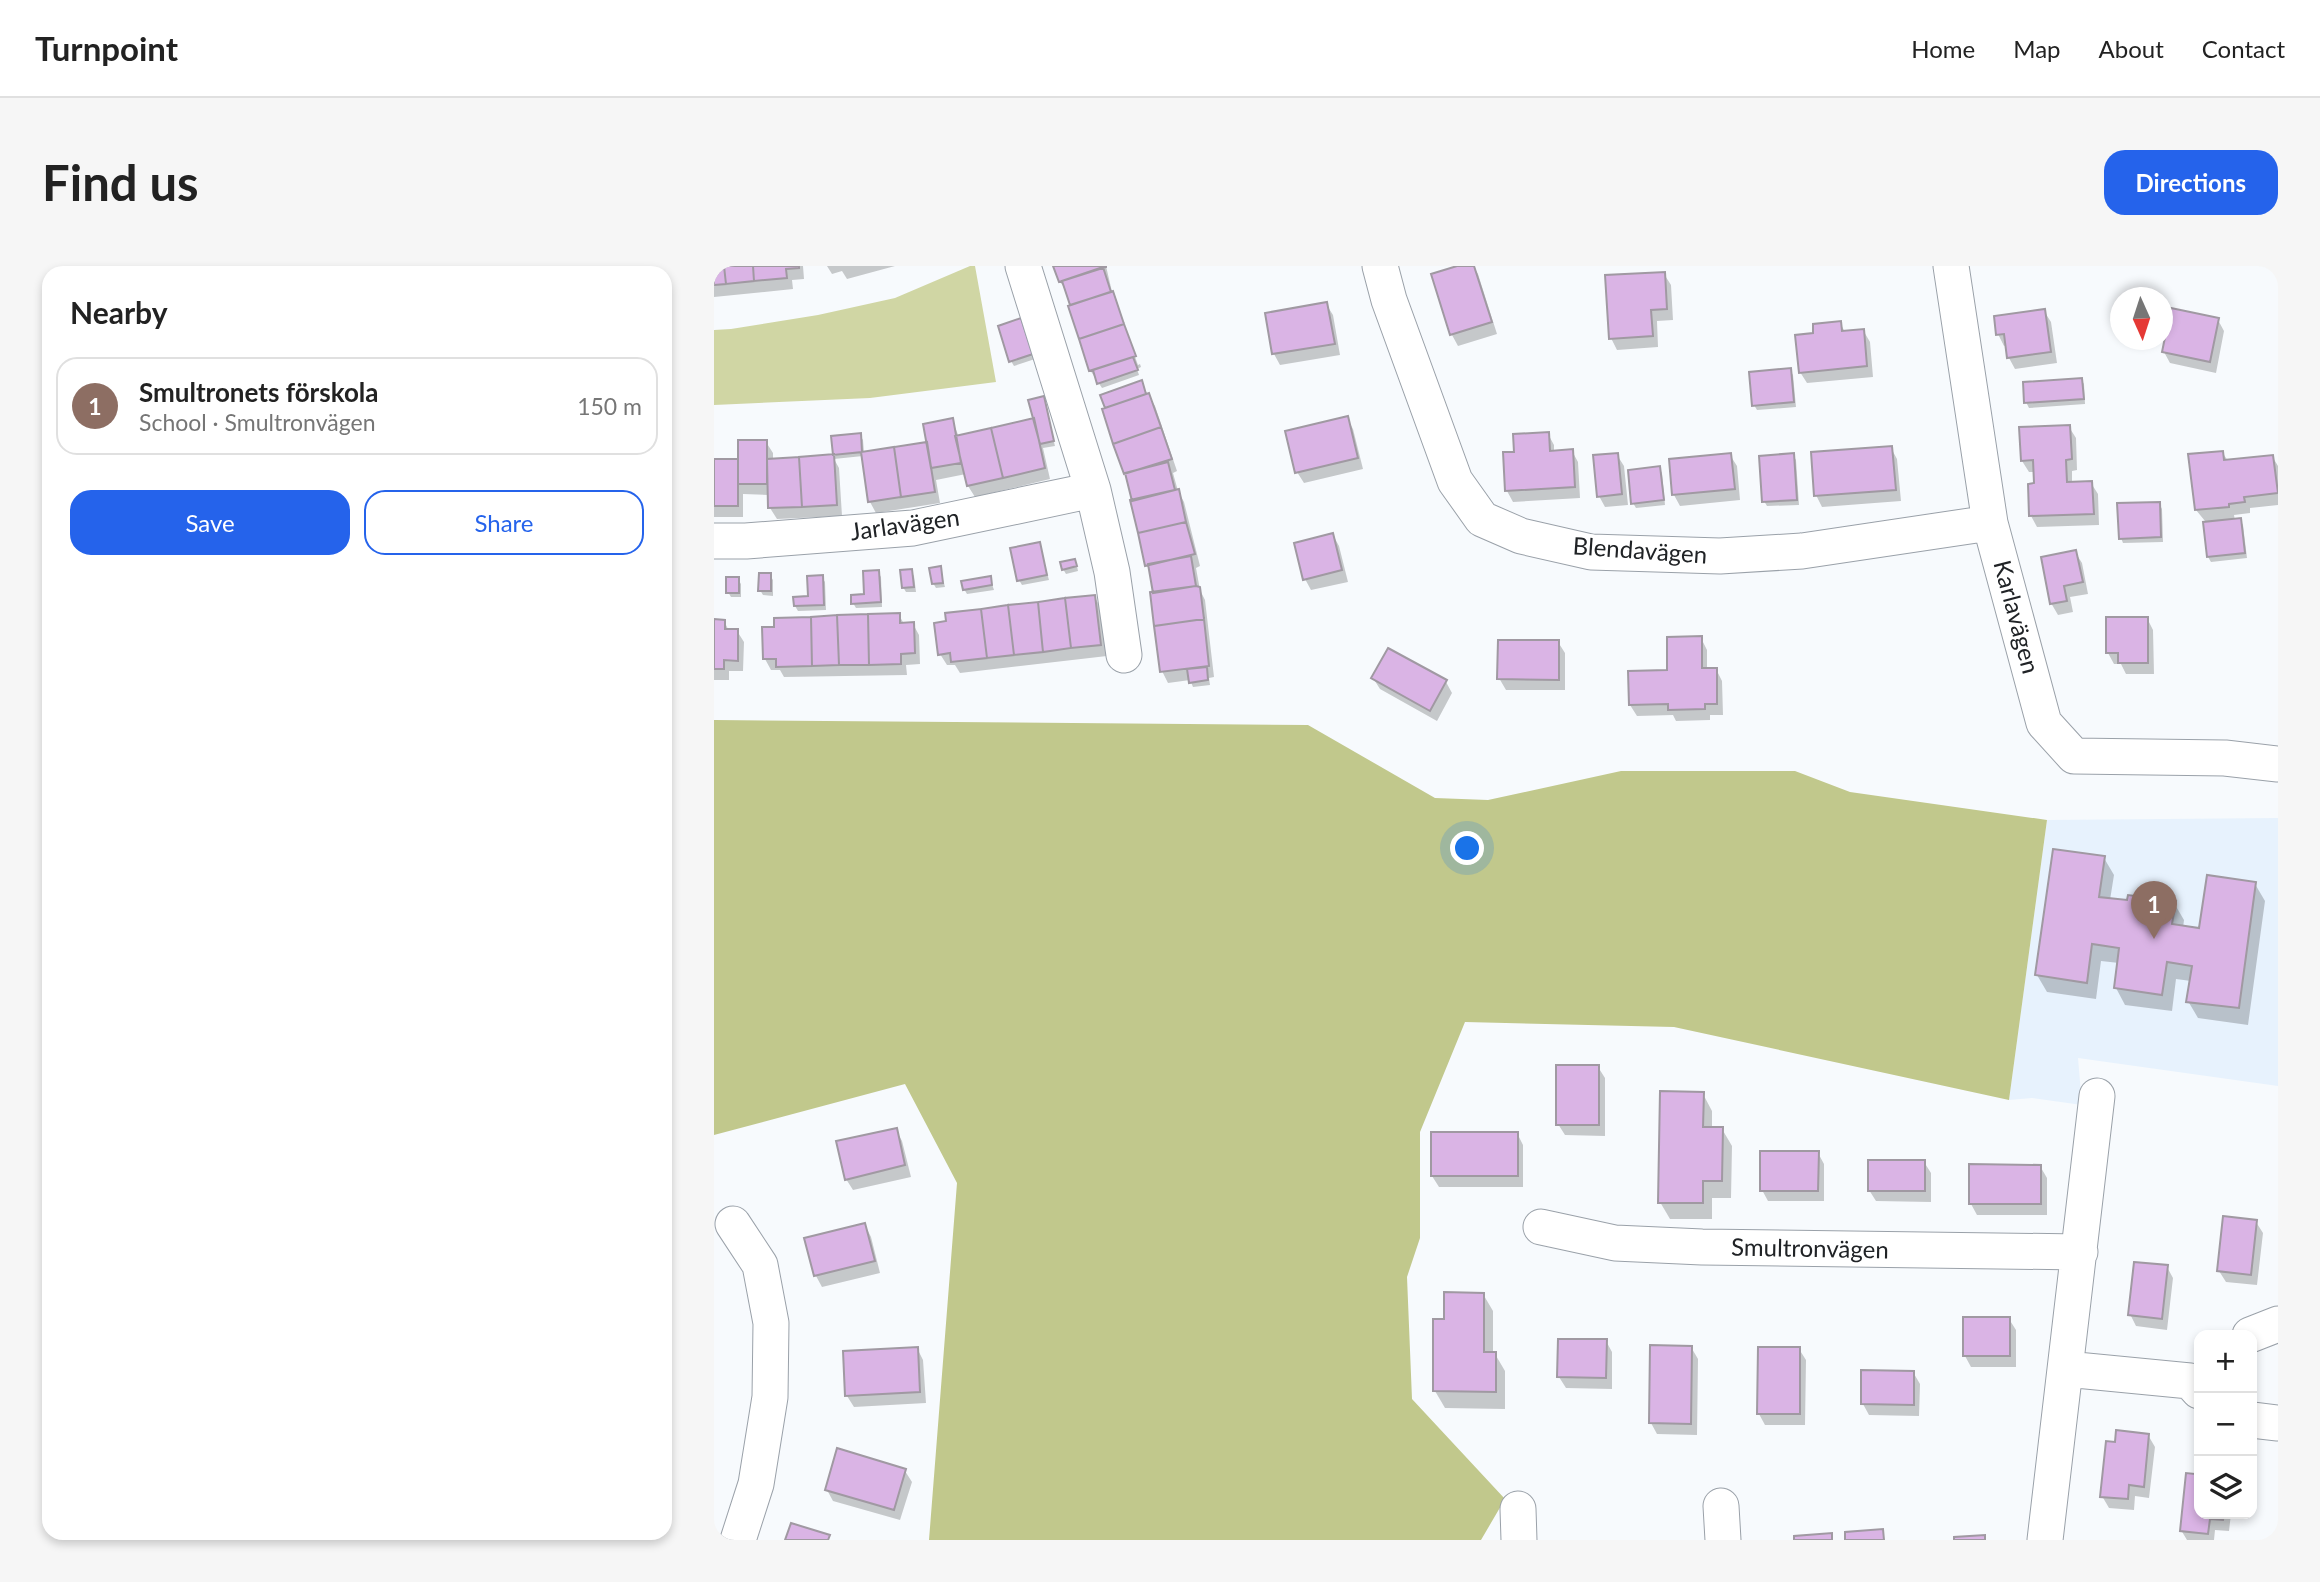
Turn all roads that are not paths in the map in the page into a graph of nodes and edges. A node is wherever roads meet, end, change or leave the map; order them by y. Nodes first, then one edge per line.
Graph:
1 (1023, 266) edge
2 (1380, 266) edge
3 (1951, 266) edge
4 (1093, 491) junction
5 (1990, 523) junction
6 (714, 541) edge
7 (1124, 654) dead end
8 (2278, 764) edge
9 (2097, 1096) dead end
10 (733, 1224) dead end
11 (1541, 1227) dead end
12 (2080, 1252) junction
13 (2278, 1324) edge
14 (2257, 1332) edge
15 (2066, 1369) junction
16 (2194, 1382) edge
17 (2257, 1421) edge
18 (2278, 1423) edge
19 (1721, 1506) dead end
20 (738, 1540) edge
21 (1723, 1540) edge
22 (2045, 1540) edge

1 - 4 street
2 - 5 street, Blendavägen
3 - 5 street, Karlavägen
4 - 6 street, Jarlavägen
4 - 7 street
5 - 8 street, Karlavägen
9 - 12 street
10 - 20 street
11 - 12 street, Smultronvägen
12 - 15 street
13 - 14 street
15 - 16 street
15 - 22 street
17 - 18 street
19 - 21 street

